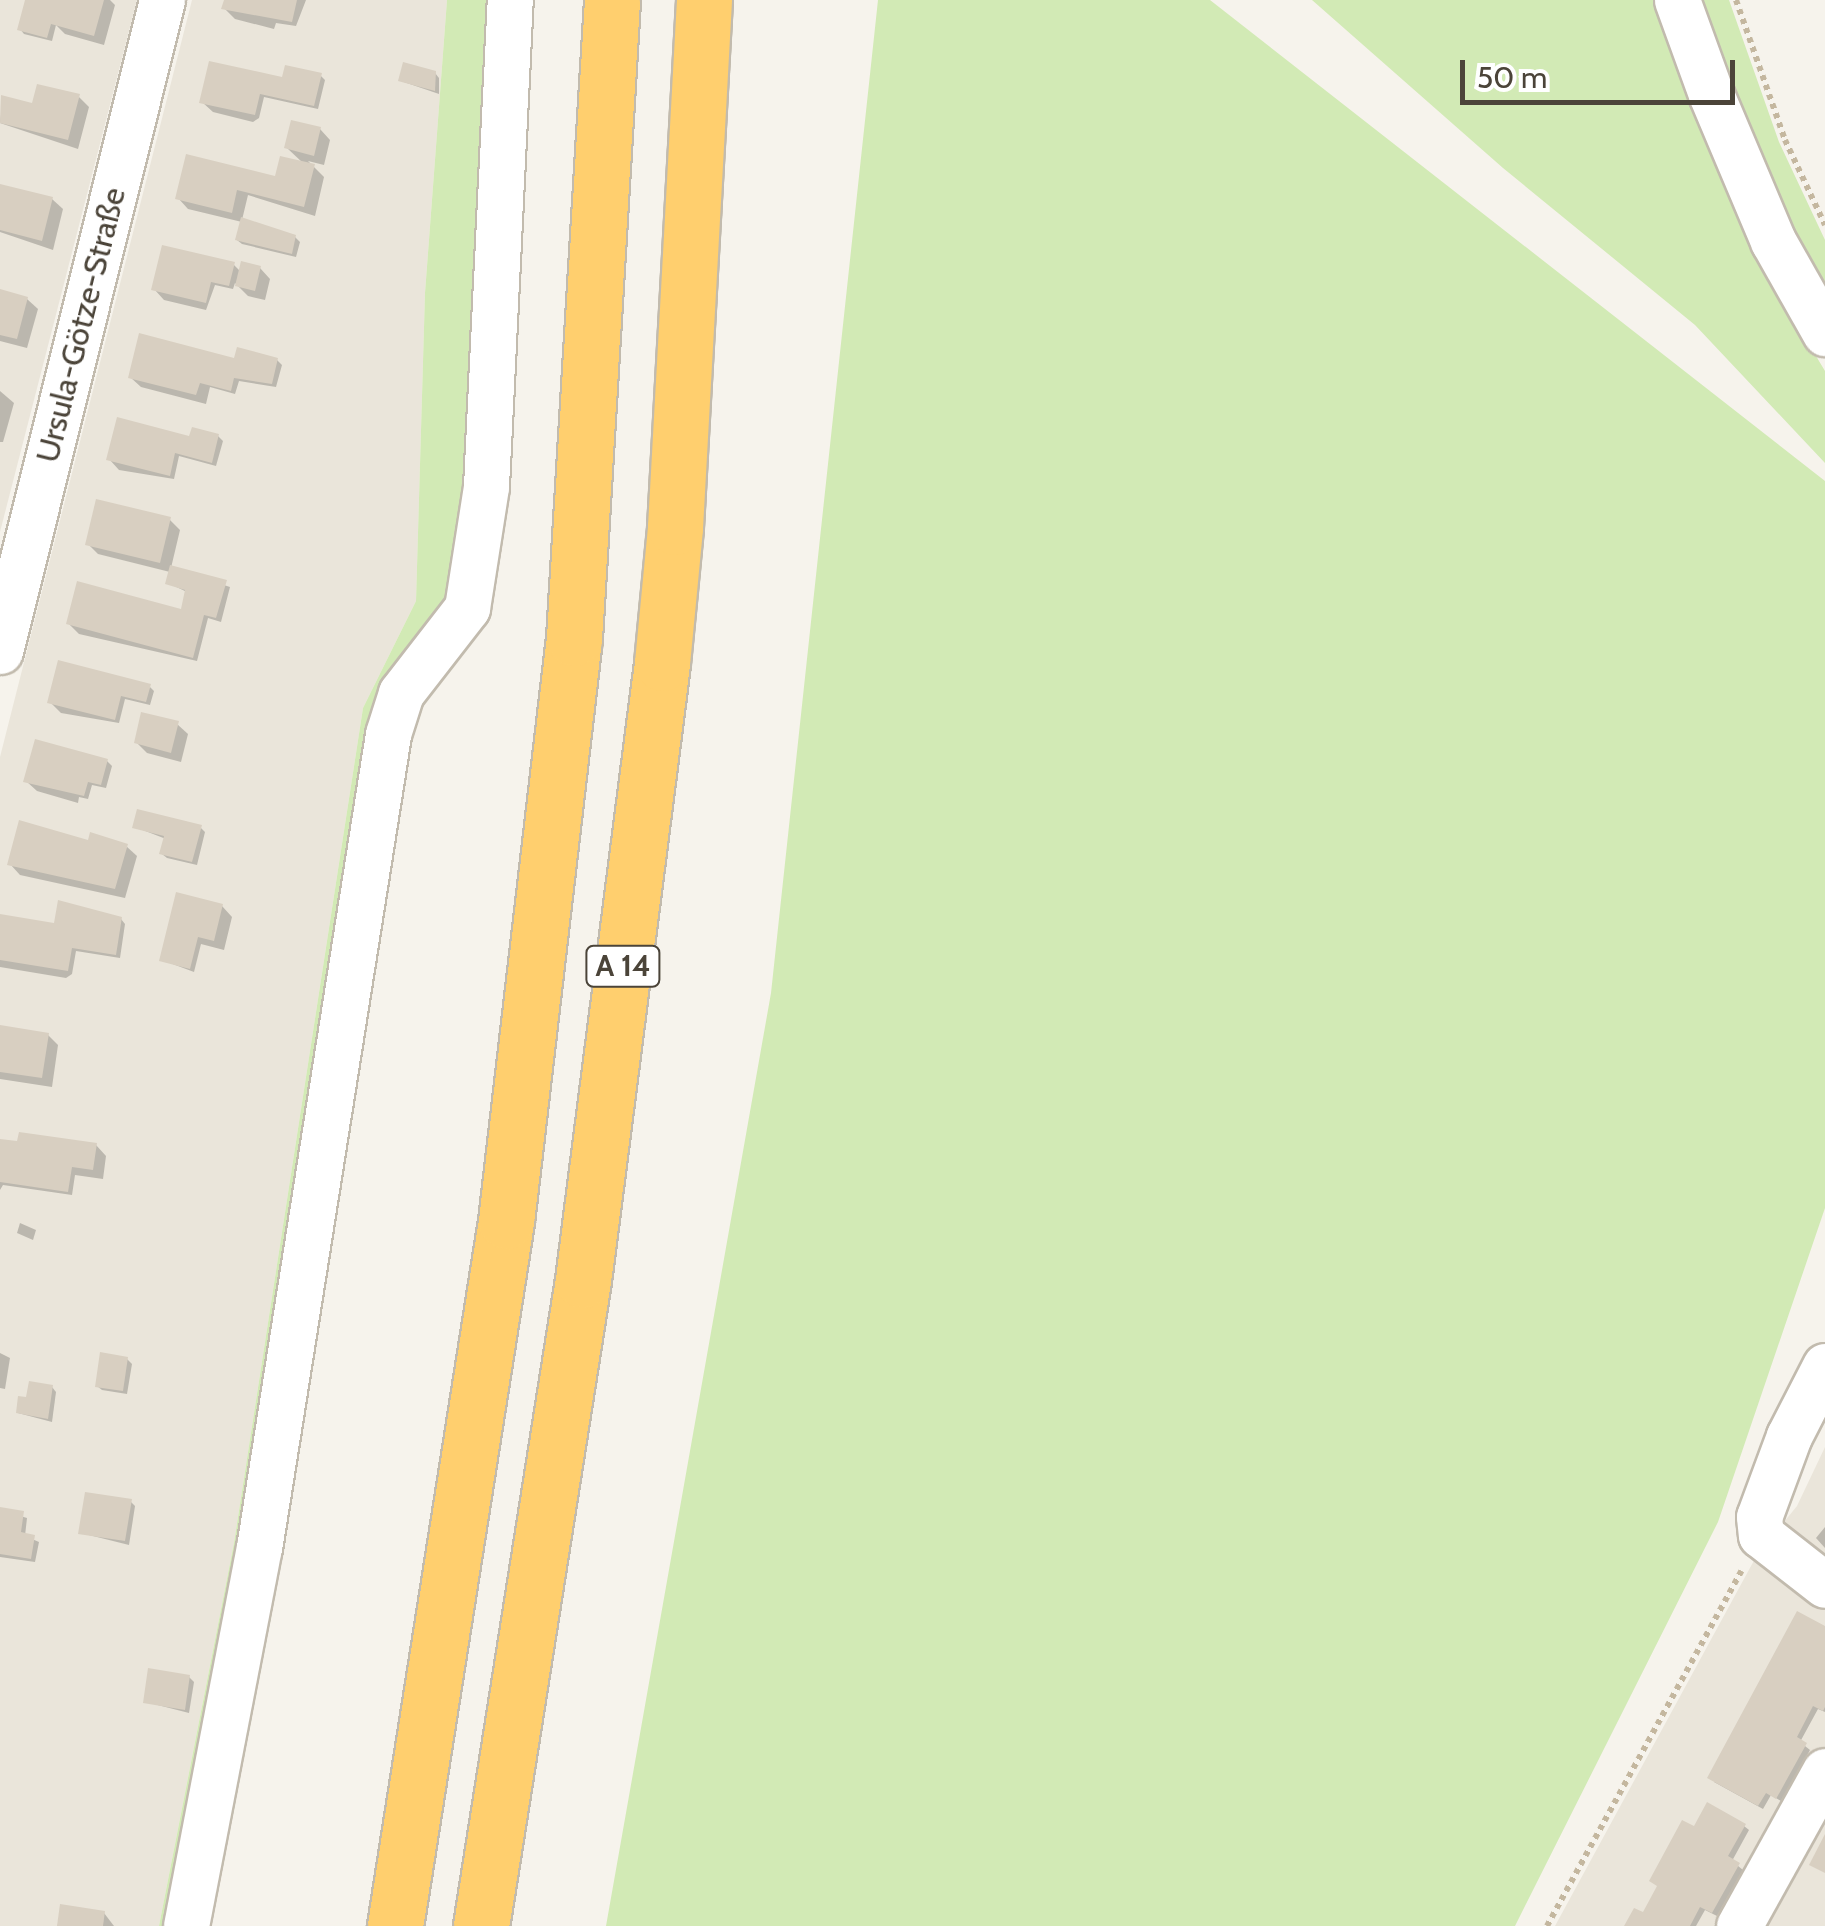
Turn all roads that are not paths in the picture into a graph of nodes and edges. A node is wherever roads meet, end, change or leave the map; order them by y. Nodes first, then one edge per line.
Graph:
1 (162, 0) edge
2 (510, 0) edge
3 (612, 0) edge
4 (704, 0) edge
5 (1677, 0) edge
6 (1825, 334) edge
7 (0, 651) edge
8 (1825, 1366) edge
9 (1825, 1585) edge
10 (1825, 1771) edge
11 (186, 1926) edge
12 (394, 1926) edge
13 (482, 1926) edge
14 (1738, 1926) edge

1 - 7 street, Ursula-Götze-Straße
2 - 11 street
3 - 12 highway, A 14
4 - 13 highway, A 14
5 - 6 street
8 - 9 street
10 - 14 street

